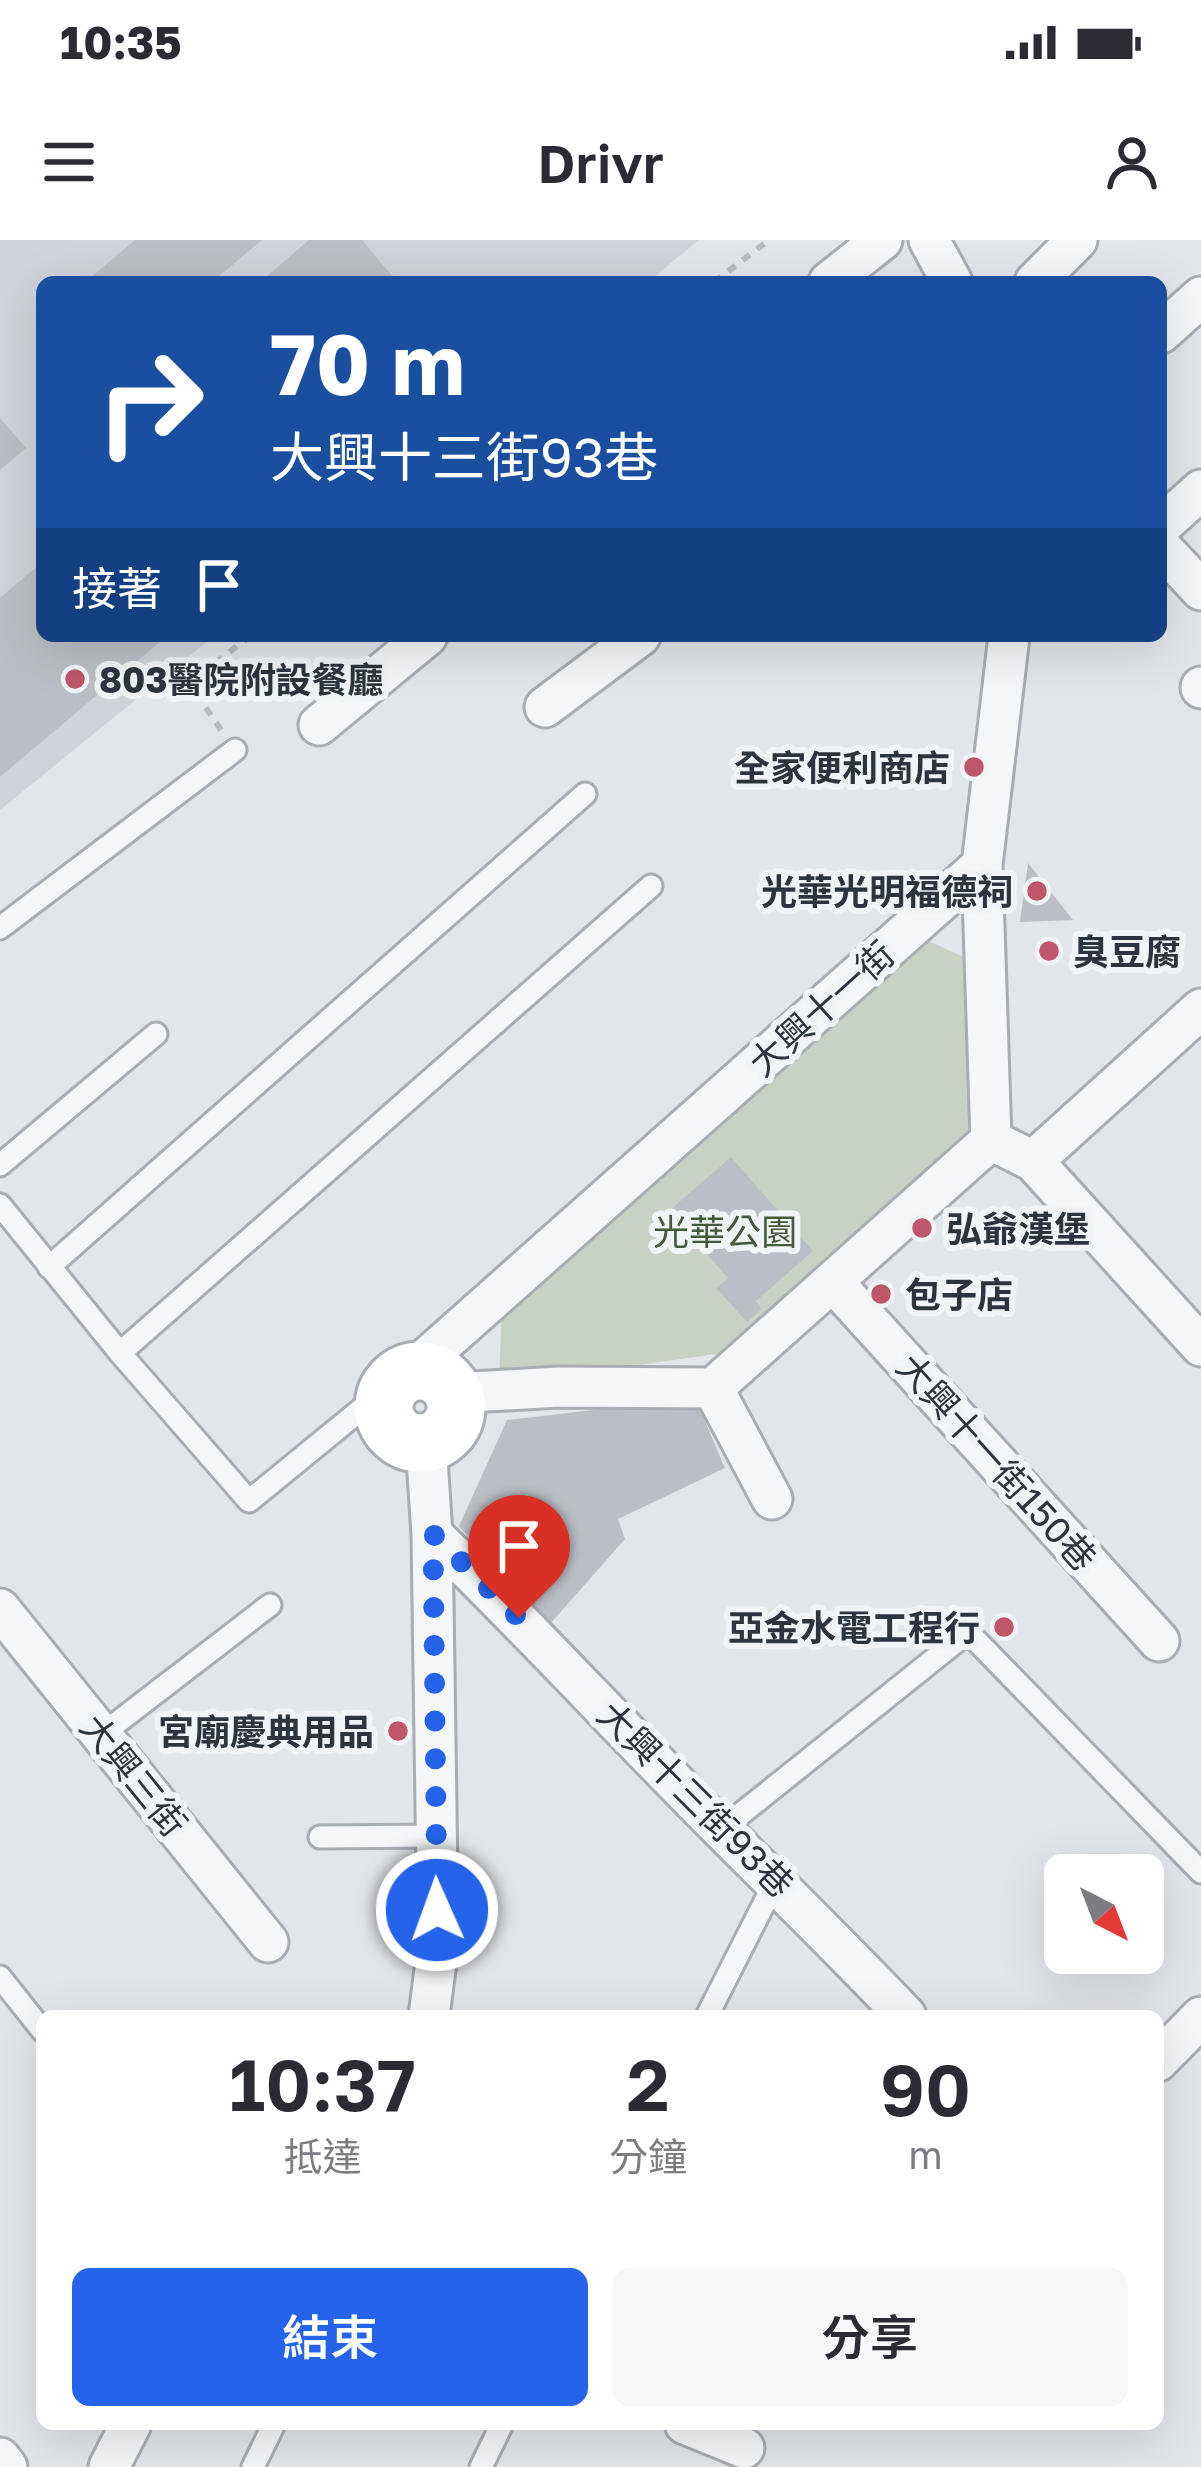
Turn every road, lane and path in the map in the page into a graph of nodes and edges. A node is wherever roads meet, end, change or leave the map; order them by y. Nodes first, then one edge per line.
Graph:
1 (769, 240) edge
2 (882, 240) edge
3 (929, 240) edge
4 (1077, 240) edge
5 (722, 276) edge
6 (837, 276) edge
7 (949, 276) edge
8 (1041, 276) edge
9 (1201, 297) edge
10 (1167, 328) edge
11 (1201, 490) edge
12 (1167, 521) edge
13 (1167, 553) edge
14 (1201, 590) edge
15 (242, 642) edge
16 (420, 642) edge
17 (632, 642) edge
18 (1008, 642) edge
19 (545, 707) dead end
20 (319, 725) dead end
21 (235, 750) joint
22 (585, 794) dead end
23 (982, 865) junction
24 (651, 886) dead end
25 (0, 928) edge
26 (1201, 1009) edge
27 (156, 1034) dead end
28 (991, 1140) junction
29 (1033, 1161) junction
30 (0, 1165) edge
31 (0, 1205) edge
32 (49, 1267) junction
33 (833, 1282) junction
34 (1201, 1346) edge
35 (120, 1353) junction
36 (419, 1383) junction
37 (713, 1388) junction
38 (426, 1444) joint
39 (772, 1499) dead end
40 (433, 1534) junction
41 (270, 1605) dead end
42 (0, 1609) edge
43 (1160, 1642) dead end
44 (101, 1735) junction
45 (722, 1829) junction
46 (434, 1836) junction
47 (320, 1837) dead end
48 (1201, 1873) edge
49 (776, 1880) junction
50 (268, 1942) dead end
51 (0, 1977) edge
52 (430, 2010) edge
53 (710, 2010) edge
54 (900, 2010) edge
55 (1201, 2017) edge
56 (36, 2022) edge
57 (1164, 2055) edge
58 (128, 2430) edge
59 (271, 2430) edge
60 (499, 2430) edge
61 (701, 2430) edge
62 (745, 2446) edge
63 (0, 2458) edge
64 (7, 2467) edge
65 (109, 2467) edge
66 (253, 2467) edge
67 (481, 2467) edge

1 - 5 path
2 - 6 street
3 - 7 street
4 - 8 street
9 - 10 street
11 - 12 street
13 - 14 street
15 - 21 path
16 - 20 street
17 - 19 street
18 - 23 street
21 - 25 lane
22 - 32 lane
23 - 28 street
23 - 36 street, 大興十一街
24 - 35 lane
26 - 29 street
27 - 30 lane
28 - 29 street
28 - 33 street
29 - 34 street
31 - 32 lane
32 - 35 lane
33 - 37 street
33 - 43 street, 大興十一街150巷
35 - 36 lane
36 - 37 street
36 - 38 street
37 - 39 street
38 - 40 street
40 - 45 street, 大興十三街93巷
40 - 46 street
41 - 44 lane
42 - 44 street, 大興三街
44 - 50 street, 大興三街
45 - 48 lane
45 - 49 street, 大興十三街93巷
46 - 47 lane
46 - 52 street
49 - 53 lane
49 - 54 street, 大興十三街93巷
51 - 56 lane
55 - 57 street
58 - 65 street
59 - 66 lane
60 - 67 lane
61 - 62 street
63 - 64 street

